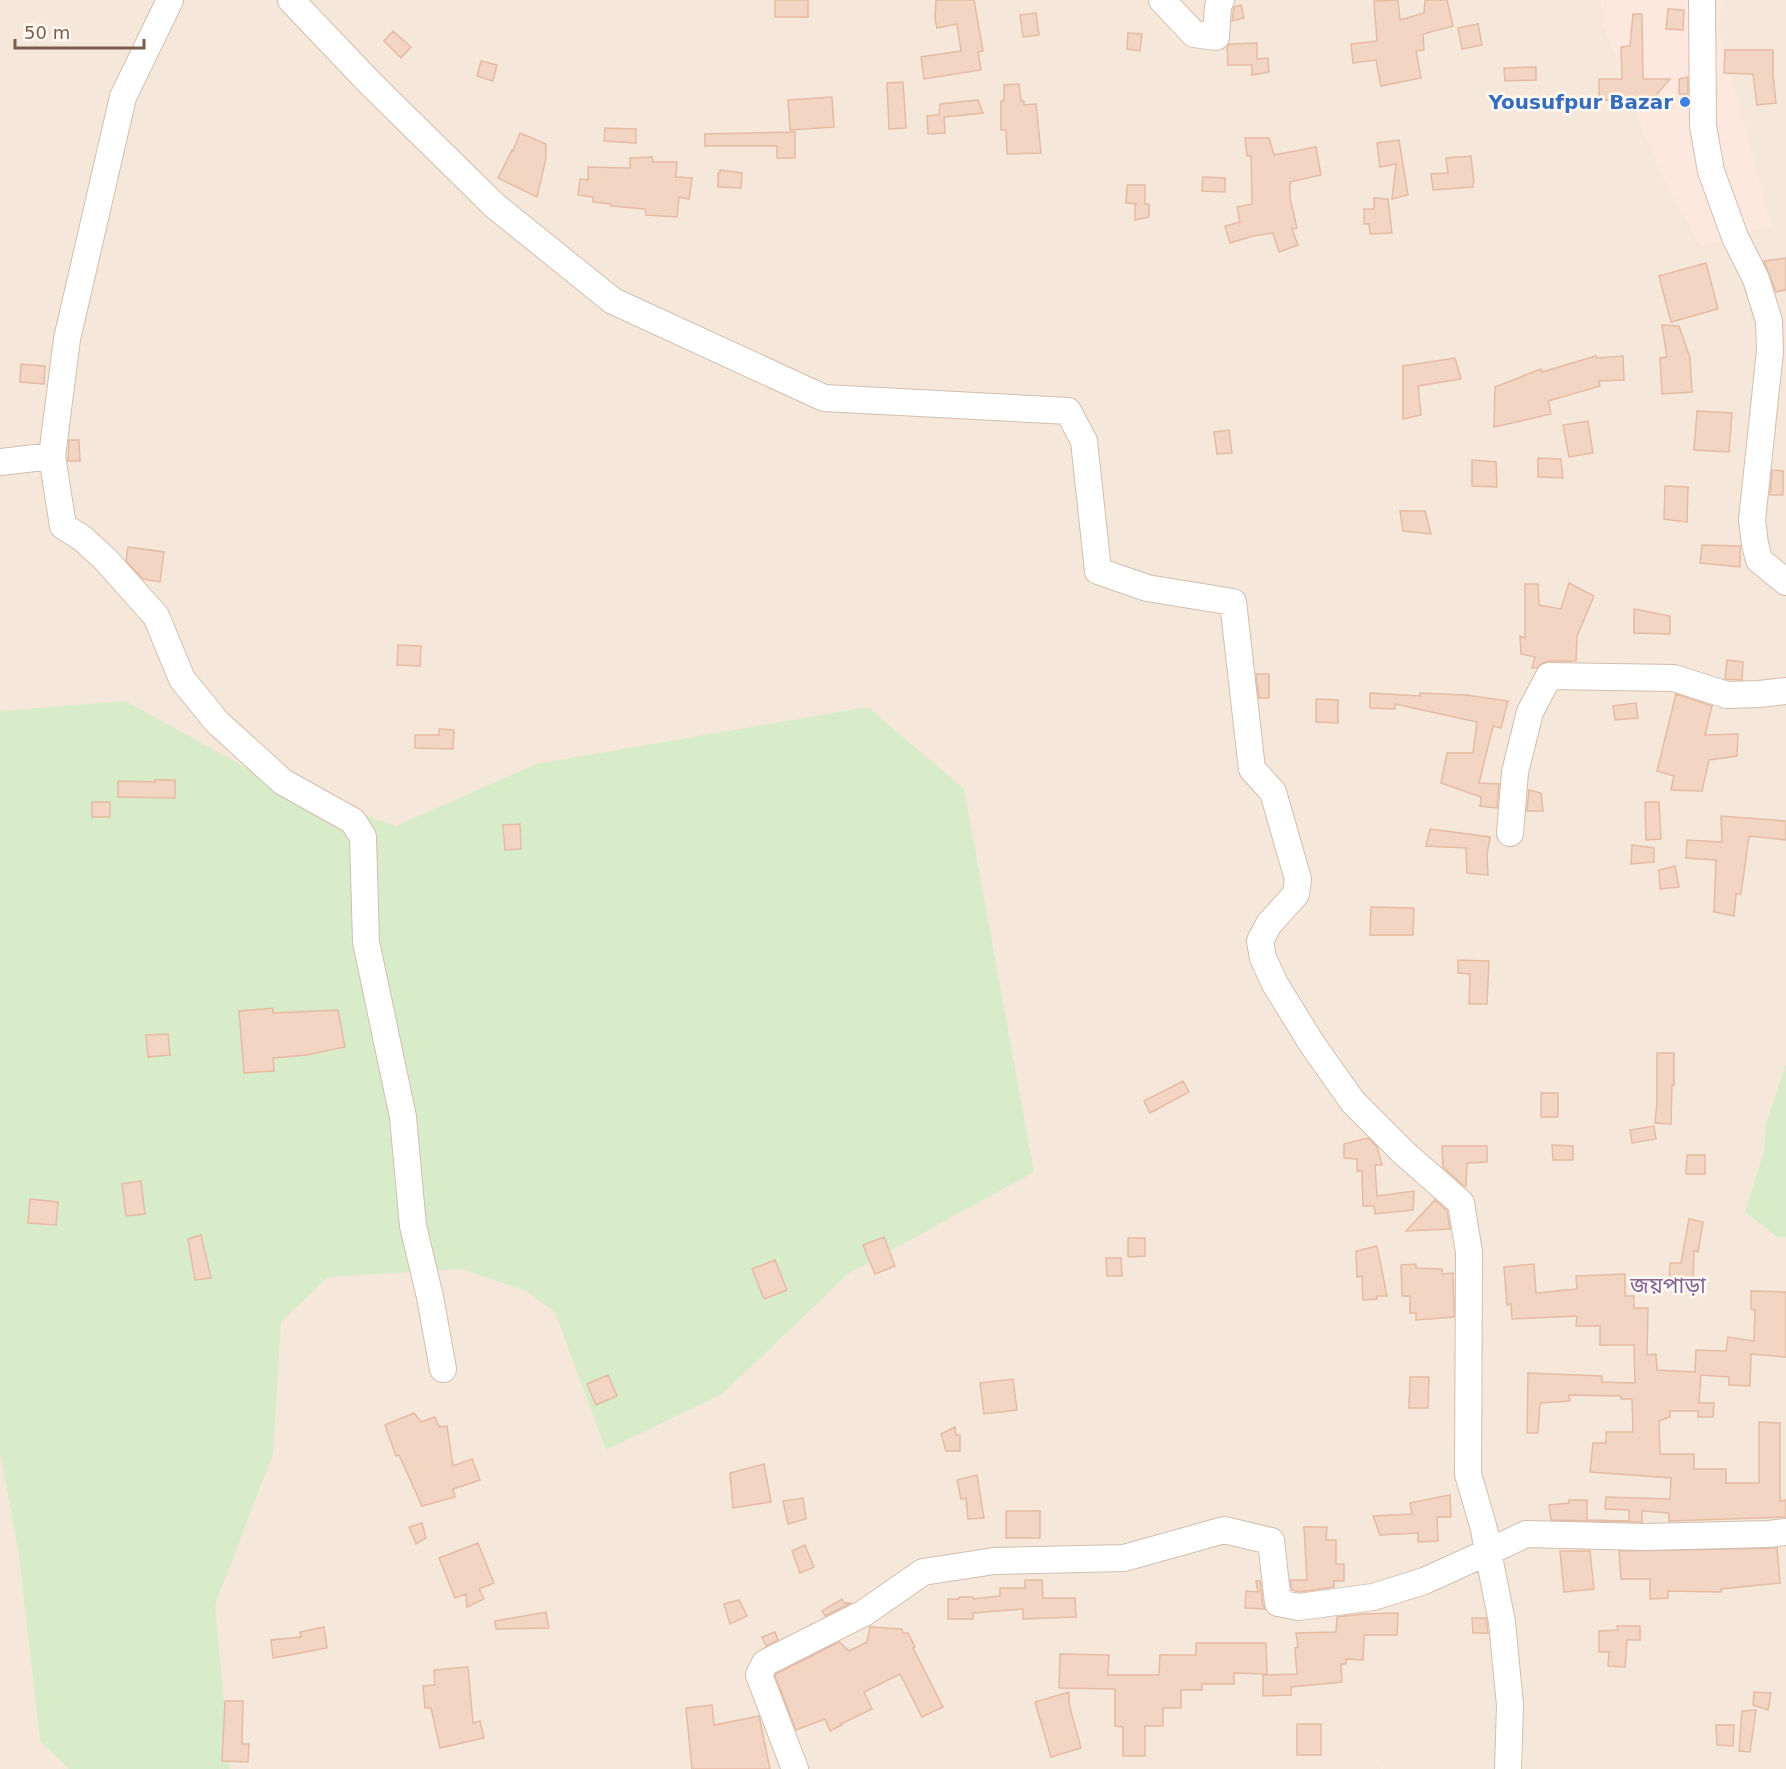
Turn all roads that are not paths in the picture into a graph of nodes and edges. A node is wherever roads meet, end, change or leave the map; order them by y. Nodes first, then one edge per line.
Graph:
1 (170, 0) edge
2 (291, 0) edge
3 (1162, 0) edge
4 (1221, 0) edge
5 (1701, 0) edge
6 (52, 456) junction
7 (0, 462) edge
8 (1786, 582) edge
9 (1786, 691) edge
10 (1510, 833) dead end
11 (443, 1369) dead end
12 (1786, 1532) edge
13 (1488, 1552) junction
14 (795, 1769) edge
15 (1508, 1769) edge

1 - 6 street
2 - 13 street
3 - 4 street
5 - 8 street
6 - 7 street
6 - 11 street
9 - 10 street
12 - 13 street
13 - 14 street
13 - 15 street

